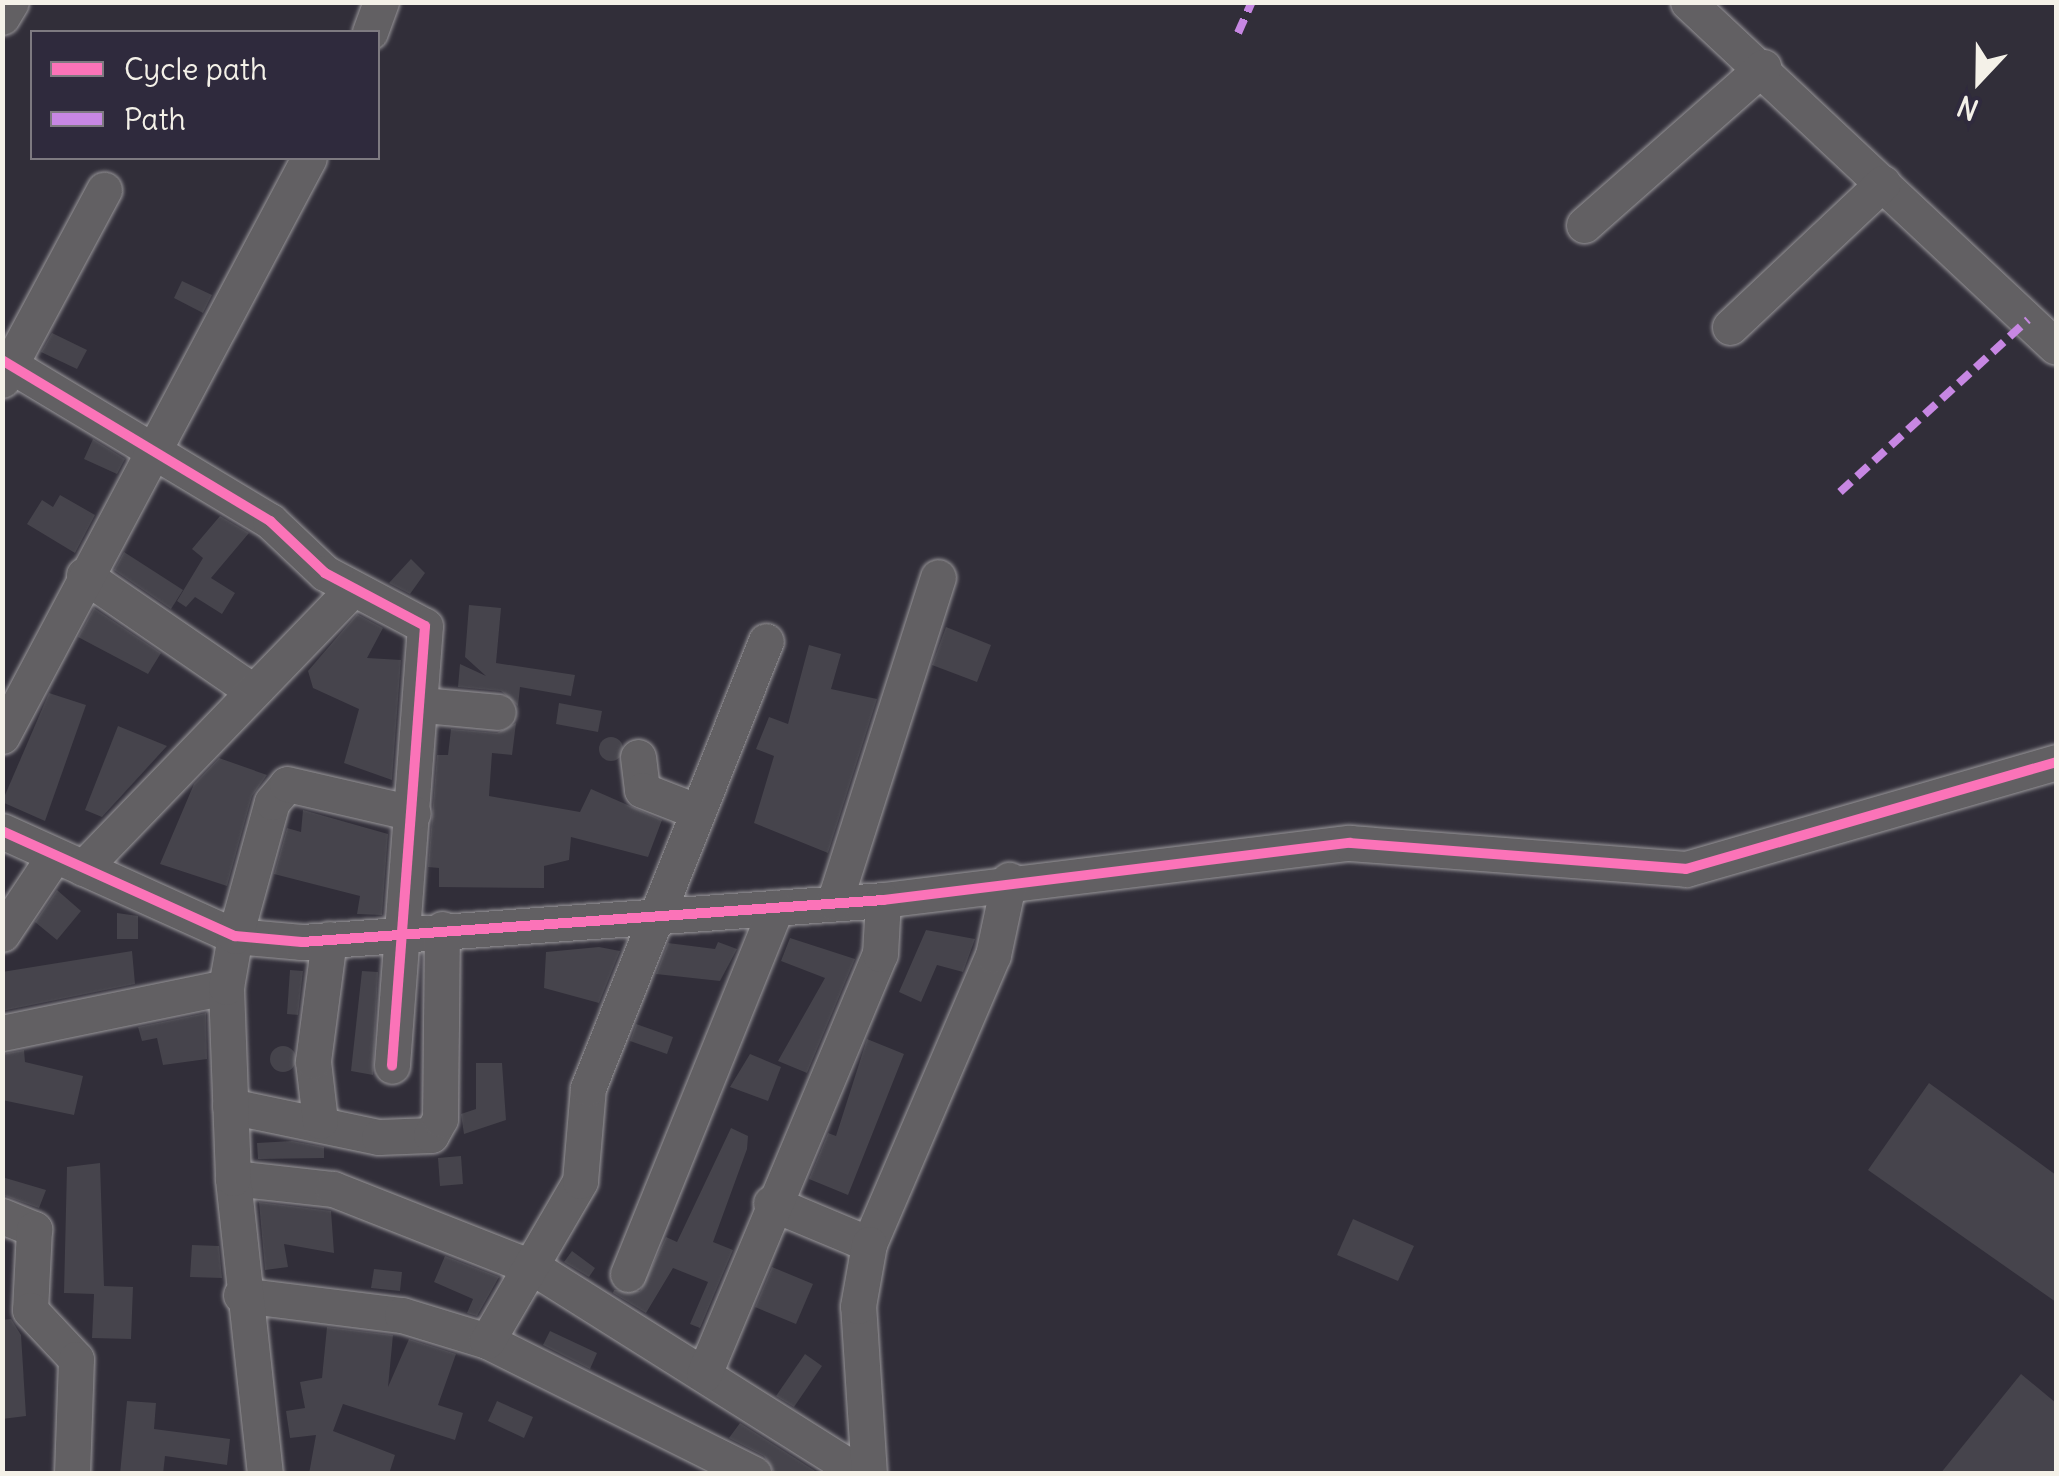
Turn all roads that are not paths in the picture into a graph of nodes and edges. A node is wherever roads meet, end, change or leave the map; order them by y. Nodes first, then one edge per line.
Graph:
1 (11, 2) edge
2 (381, 2) edge
3 (1688, 2) edge
4 (2, 17) edge
5 (371, 30) edge
6 (1763, 67) junction
7 (308, 160) edge
8 (1883, 183) junction
9 (104, 190) dead end
10 (1584, 225) dead end
11 (1730, 327) dead end
12 (2056, 347) edge
13 (6, 368) edge
14 (151, 451) junction
15 (84, 575) junction
16 (938, 577) dead end
17 (352, 589) junction
18 (766, 641) dead end
19 (253, 692) junction
20 (422, 705) junction
21 (498, 712) dead end
22 (2, 736) edge
23 (638, 757) dead end
24 (2056, 762) edge
25 (696, 810) junction
26 (413, 812) junction
27 (2, 831) edge
28 (69, 862) junction
29 (1009, 880) junction
30 (883, 900) junction
31 (834, 903) junction
32 (776, 908) junction
33 (653, 916) junction
34 (442, 929) junction
35 (397, 932) junction
36 (2, 934) edge
37 (235, 936) junction
38 (329, 939) junction
39 (226, 987) junction
40 (2, 1033) edge
41 (392, 1066) dead end
42 (230, 1106) junction
43 (320, 1121) junction
44 (233, 1178) junction
45 (771, 1202) junction
46 (2, 1216) edge
47 (870, 1244) junction
48 (534, 1268) junction
49 (628, 1274) dead end
50 (241, 1295) junction
51 (486, 1341) junction
52 (704, 1374) junction
53 (72, 1474) edge
54 (265, 1474) edge
55 (754, 1474) edge
56 (861, 1474) edge
57 (869, 1474) edge

1 - 4 street
2 - 5 street
3 - 6 street
6 - 8 street
6 - 10 street
7 - 14 street
8 - 11 street
8 - 12 street
9 - 13 street
13 - 14 street
14 - 15 street
14 - 17 street
15 - 19 street
15 - 22 street
16 - 31 street
17 - 19 street
17 - 20 street
18 - 25 street
19 - 28 street
20 - 21 street
20 - 26 street
23 - 25 street
24 - 29 street
25 - 33 street
26 - 35 street
26 - 37 street
27 - 28 street
28 - 36 street
28 - 37 street
29 - 30 street
29 - 47 street
30 - 31 street
30 - 45 street
31 - 32 street
32 - 33 street
32 - 49 street
33 - 34 street
33 - 48 street
34 - 35 street
34 - 43 street
35 - 38 street
35 - 41 street
37 - 38 street
37 - 39 street
38 - 43 street
39 - 40 street
39 - 42 street
42 - 43 street
42 - 44 street
44 - 48 street
44 - 50 street
45 - 47 street
45 - 52 street
46 - 53 street
47 - 57 street
48 - 51 street
48 - 52 street
50 - 51 street
50 - 54 street
51 - 55 street
52 - 56 street

